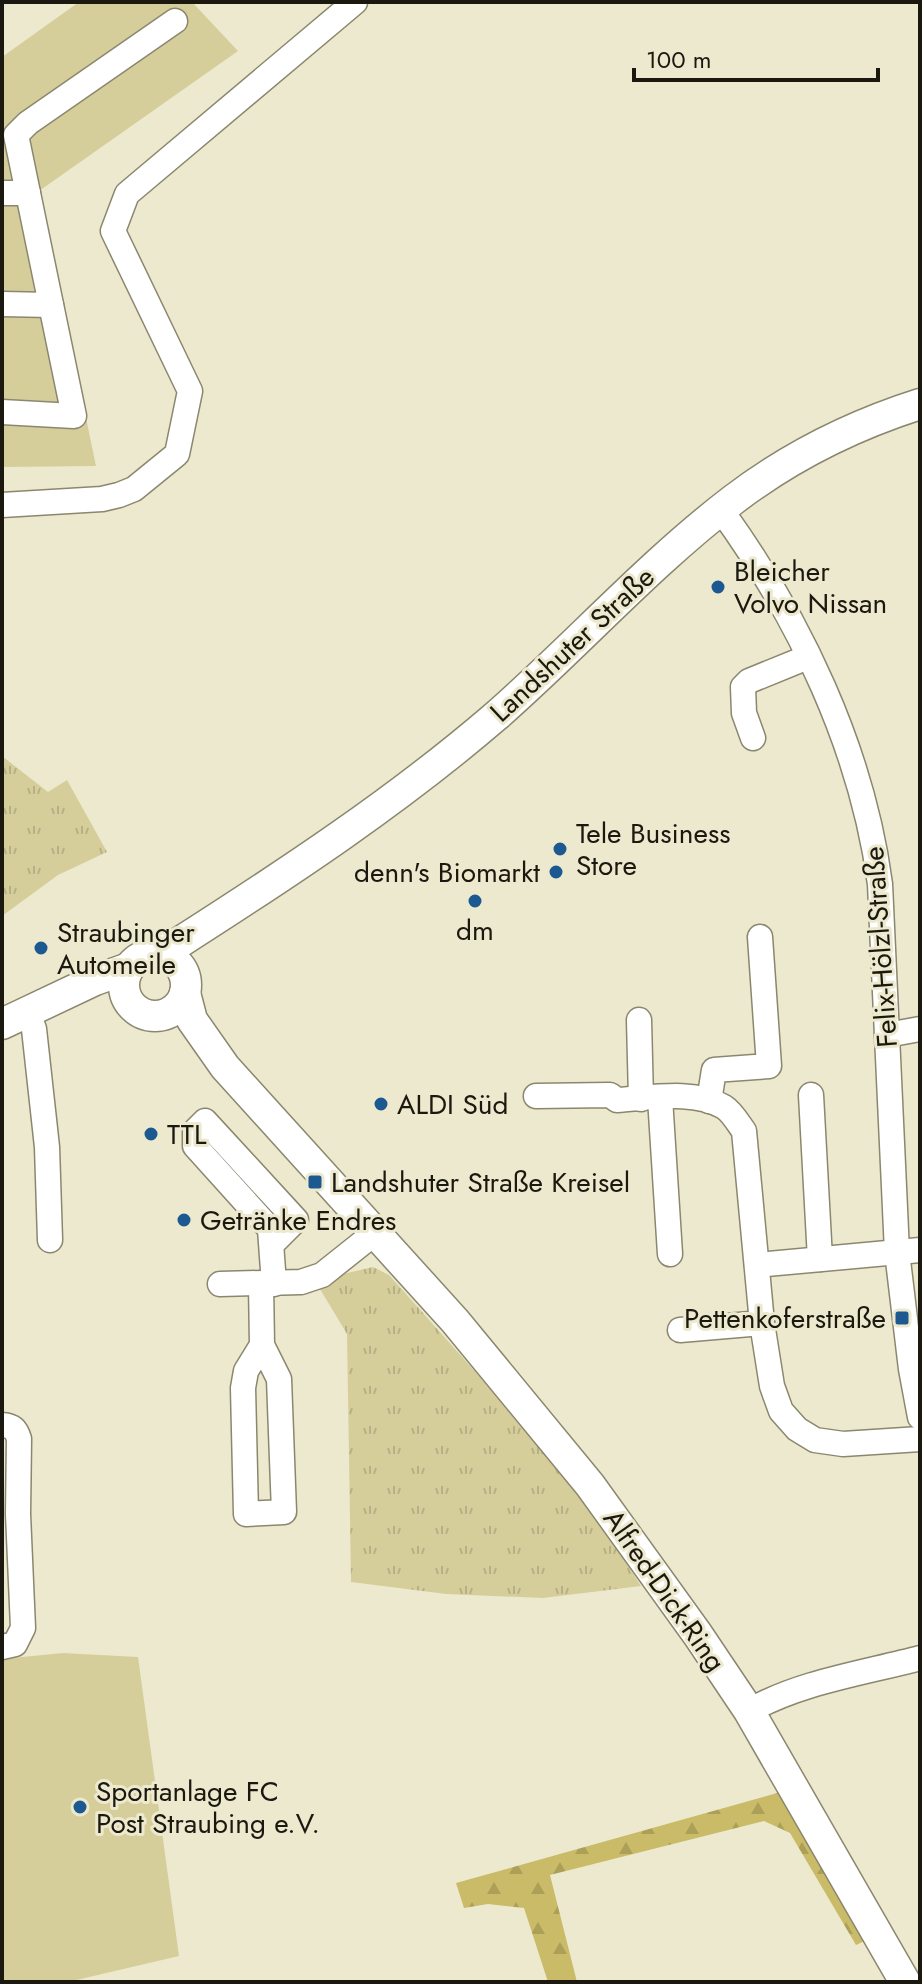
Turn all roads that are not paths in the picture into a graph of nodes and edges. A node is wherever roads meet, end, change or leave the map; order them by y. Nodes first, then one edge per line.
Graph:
1 (355, 2) edge
2 (175, 21) dead end
3 (9, 135) edge
4 (2, 193) edge
5 (28, 193) junction
6 (2, 304) edge
7 (51, 305) junction
8 (920, 404) edge
9 (2, 412) edge
10 (2, 505) edge
11 (721, 510) junction
12 (808, 657) junction
13 (753, 738) dead end
14 (236, 906) junction
15 (760, 937) dead end
16 (142, 961) junction
17 (185, 985) junction
18 (131, 1004) junction
19 (161, 1015) junction
20 (15, 1018) edge
21 (639, 1020) dead end
22 (920, 1029) edge
23 (887, 1035) junction
24 (225, 1067) junction
25 (811, 1095) dead end
26 (536, 1096) dead end
27 (650, 1098) junction
28 (709, 1101) junction
29 (376, 1232) junction
30 (50, 1240) dead end
31 (272, 1244) junction
32 (909, 1251) edge
33 (670, 1254) dead end
34 (820, 1259) junction
35 (757, 1265) junction
36 (220, 1284) dead end
37 (267, 1284) junction
38 (762, 1323) junction
39 (680, 1330) dead end
40 (262, 1345) junction
41 (920, 1417) edge
42 (2, 1425) edge
43 (920, 1439) edge
44 (2, 1647) edge
45 (920, 1658) edge
46 (749, 1711) junction
47 (905, 1982) edge

1 - 10 street
2 - 3 street
3 - 5 street
4 - 5 street
5 - 7 street
6 - 7 street
7 - 9 street
8 - 11 main road, Landshuter Straße
11 - 12 street, Felix-Hölzl-Straße
11 - 14 main road, Landshuter Straße
12 - 13 street
12 - 23 street, Felix-Hölzl-Straße
14 - 16 main road, Landshuter Straße
14 - 17 main road, Landshuter Straße
15 - 28 street
16 - 17 main road
16 - 18 main road
16 - 20 main road, Landshuter Straße
17 - 19 main road
17 - 24 main road, Alfred-Dick-Ring
18 - 19 main road
18 - 20 main road
19 - 24 main road, Alfred-Dick-Ring
20 - 30 street
21 - 27 street
22 - 23 street
23 - 32 street, Felix-Hölzl-Straße
24 - 29 main road, Alfred-Dick-Ring
25 - 34 street
26 - 27 street
27 - 28 street
27 - 33 street
28 - 35 street
29 - 37 street
29 - 46 main road, Alfred-Dick-Ring
31 - 31 street
31 - 37 street
32 - 34 street
32 - 41 street, Felix-Hölzl-Straße
34 - 35 street
35 - 38 street
36 - 37 street
37 - 40 street
38 - 39 street
38 - 43 street
40 - 40 street
42 - 44 street
45 - 46 street
46 - 47 main road, Alfred-Dick-Ring

